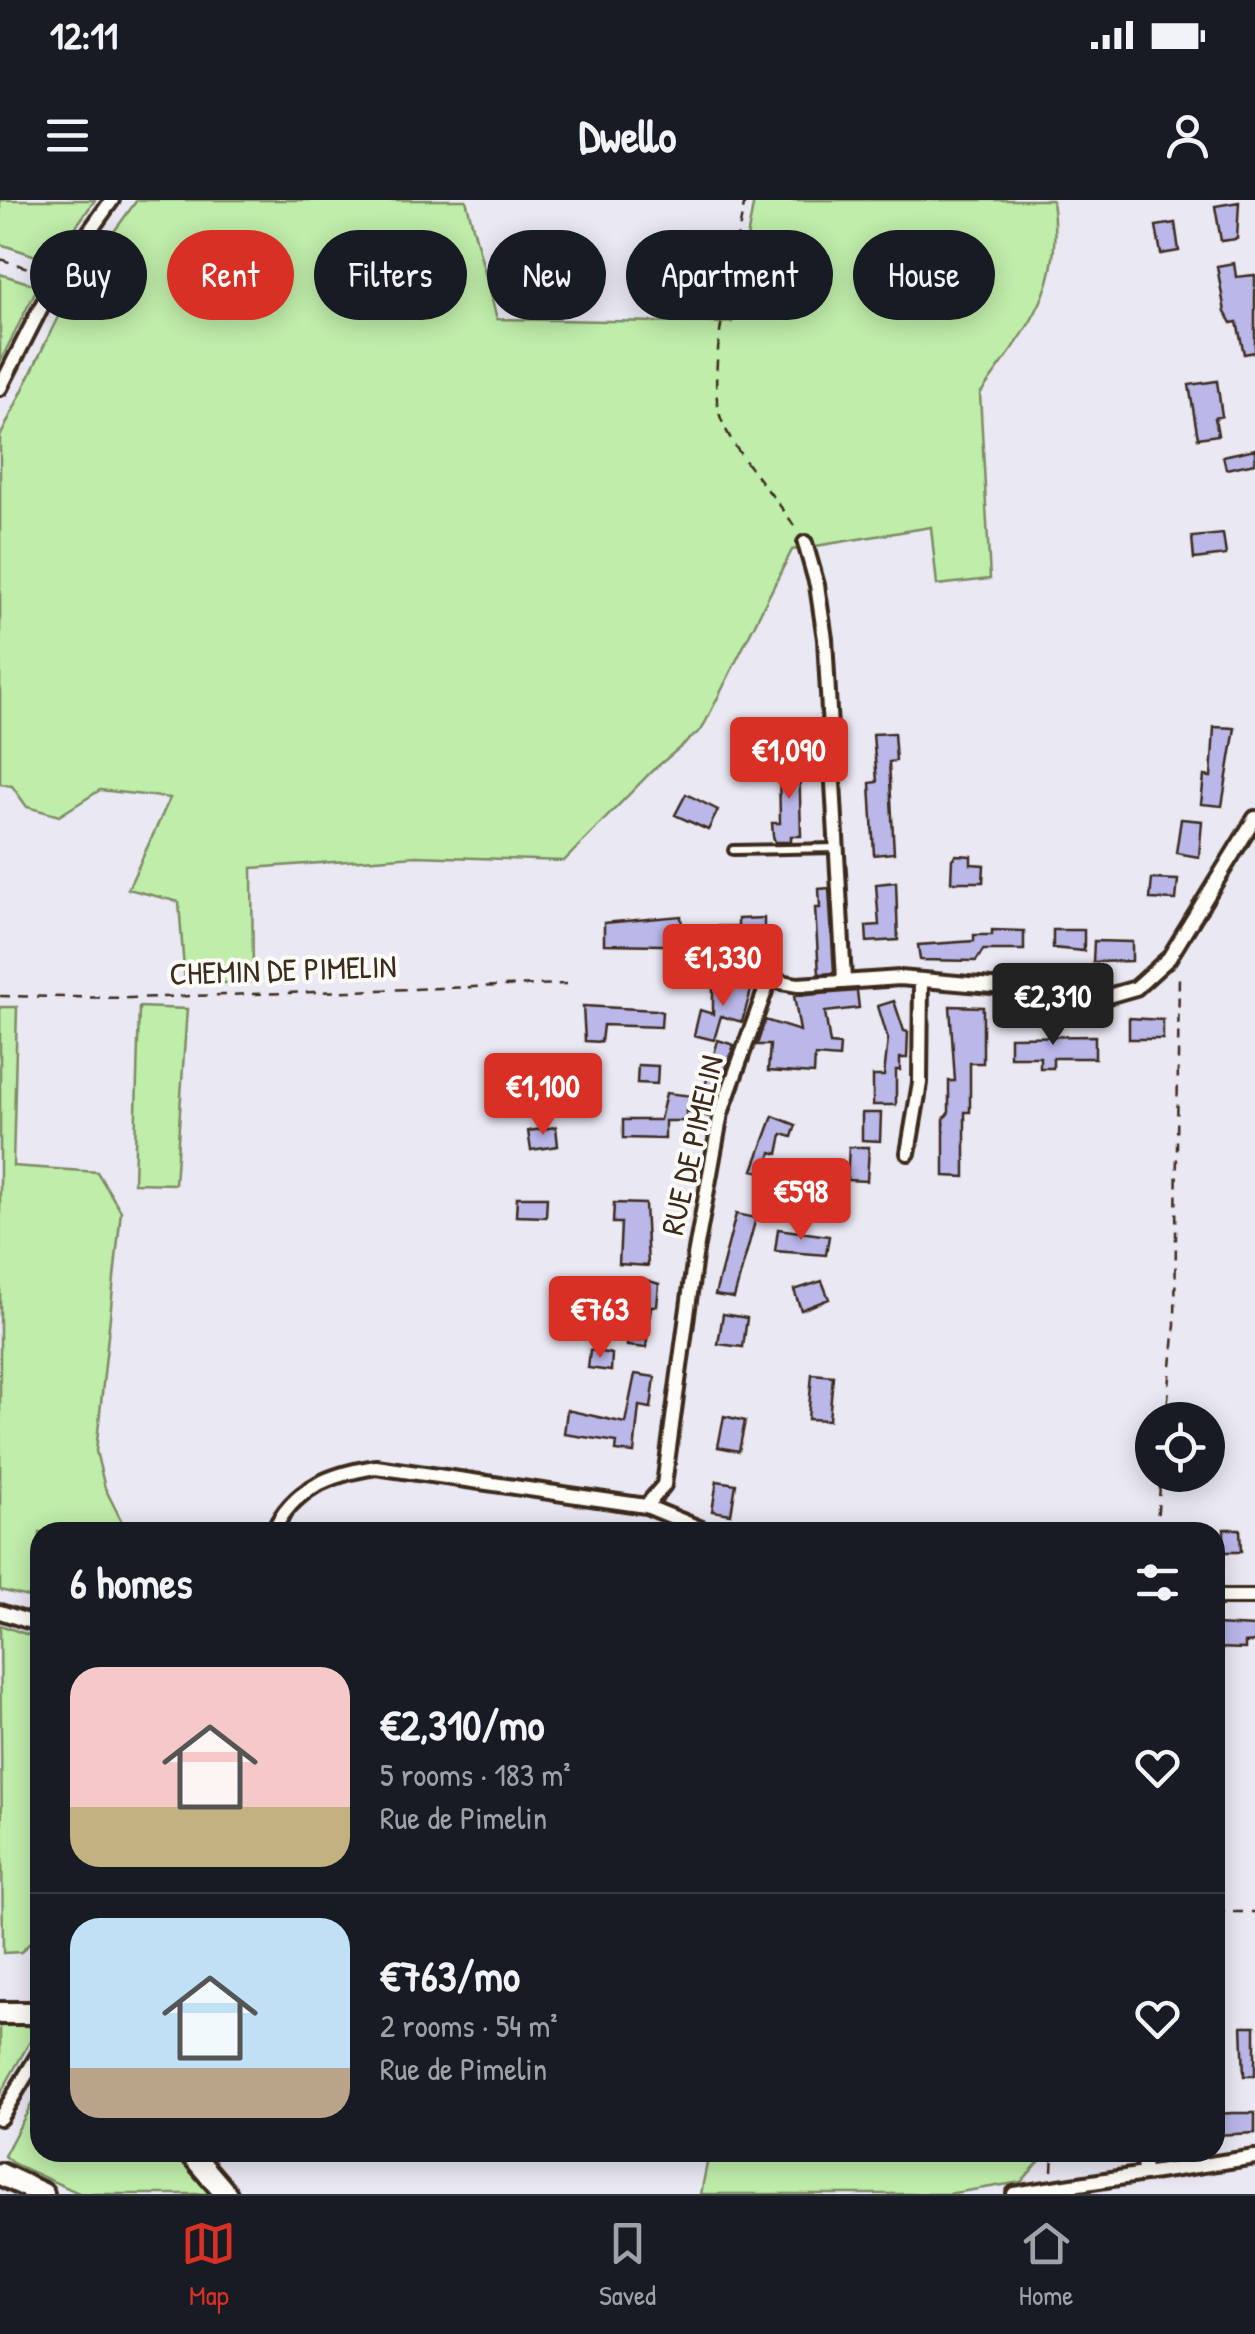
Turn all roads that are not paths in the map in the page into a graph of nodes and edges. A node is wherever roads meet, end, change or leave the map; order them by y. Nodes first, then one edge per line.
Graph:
1 (112, 200) edge
2 (0, 388) edge
3 (804, 543) road end
4 (1255, 818) edge
5 (838, 848) junction
6 (733, 850) dead end
7 (844, 980) junction
8 (921, 980) junction
9 (908, 1152) dead end
10 (664, 1485) junction
11 (646, 1506) junction
12 (664, 1513) junction
13 (279, 1522) edge
14 (685, 1522) edge
15 (1225, 1597) edge
16 (1255, 1597) edge
17 (0, 1612) edge
18 (30, 1622) edge
19 (0, 2013) edge
20 (30, 2016) edge
21 (30, 2068) edge
22 (0, 2118) edge
23 (1255, 2157) edge
24 (1225, 2161) edge
25 (199, 2162) edge
26 (1143, 2162) edge
27 (1218, 2162) edge
28 (1144, 2172) junction
29 (0, 2174) edge
30 (43, 2194) edge
31 (226, 2194) edge
32 (1014, 2194) edge

1 - 2 street
3 - 5 street
4 - 8 street, RUE DE PIMELIN
5 - 6 lane
5 - 7 street
7 - 8 street, RUE DE PIMELIN
7 - 10 street, RUE DE PIMELIN
8 - 9 street
10 - 11 street
10 - 12 street, RUE DE PIMELIN
11 - 12 street
11 - 13 street
12 - 14 street
15 - 16 street
17 - 18 street
19 - 20 main road
21 - 22 street
23 - 24 street
25 - 31 main road
26 - 28 street
27 - 28 street
28 - 32 street
29 - 30 main road

